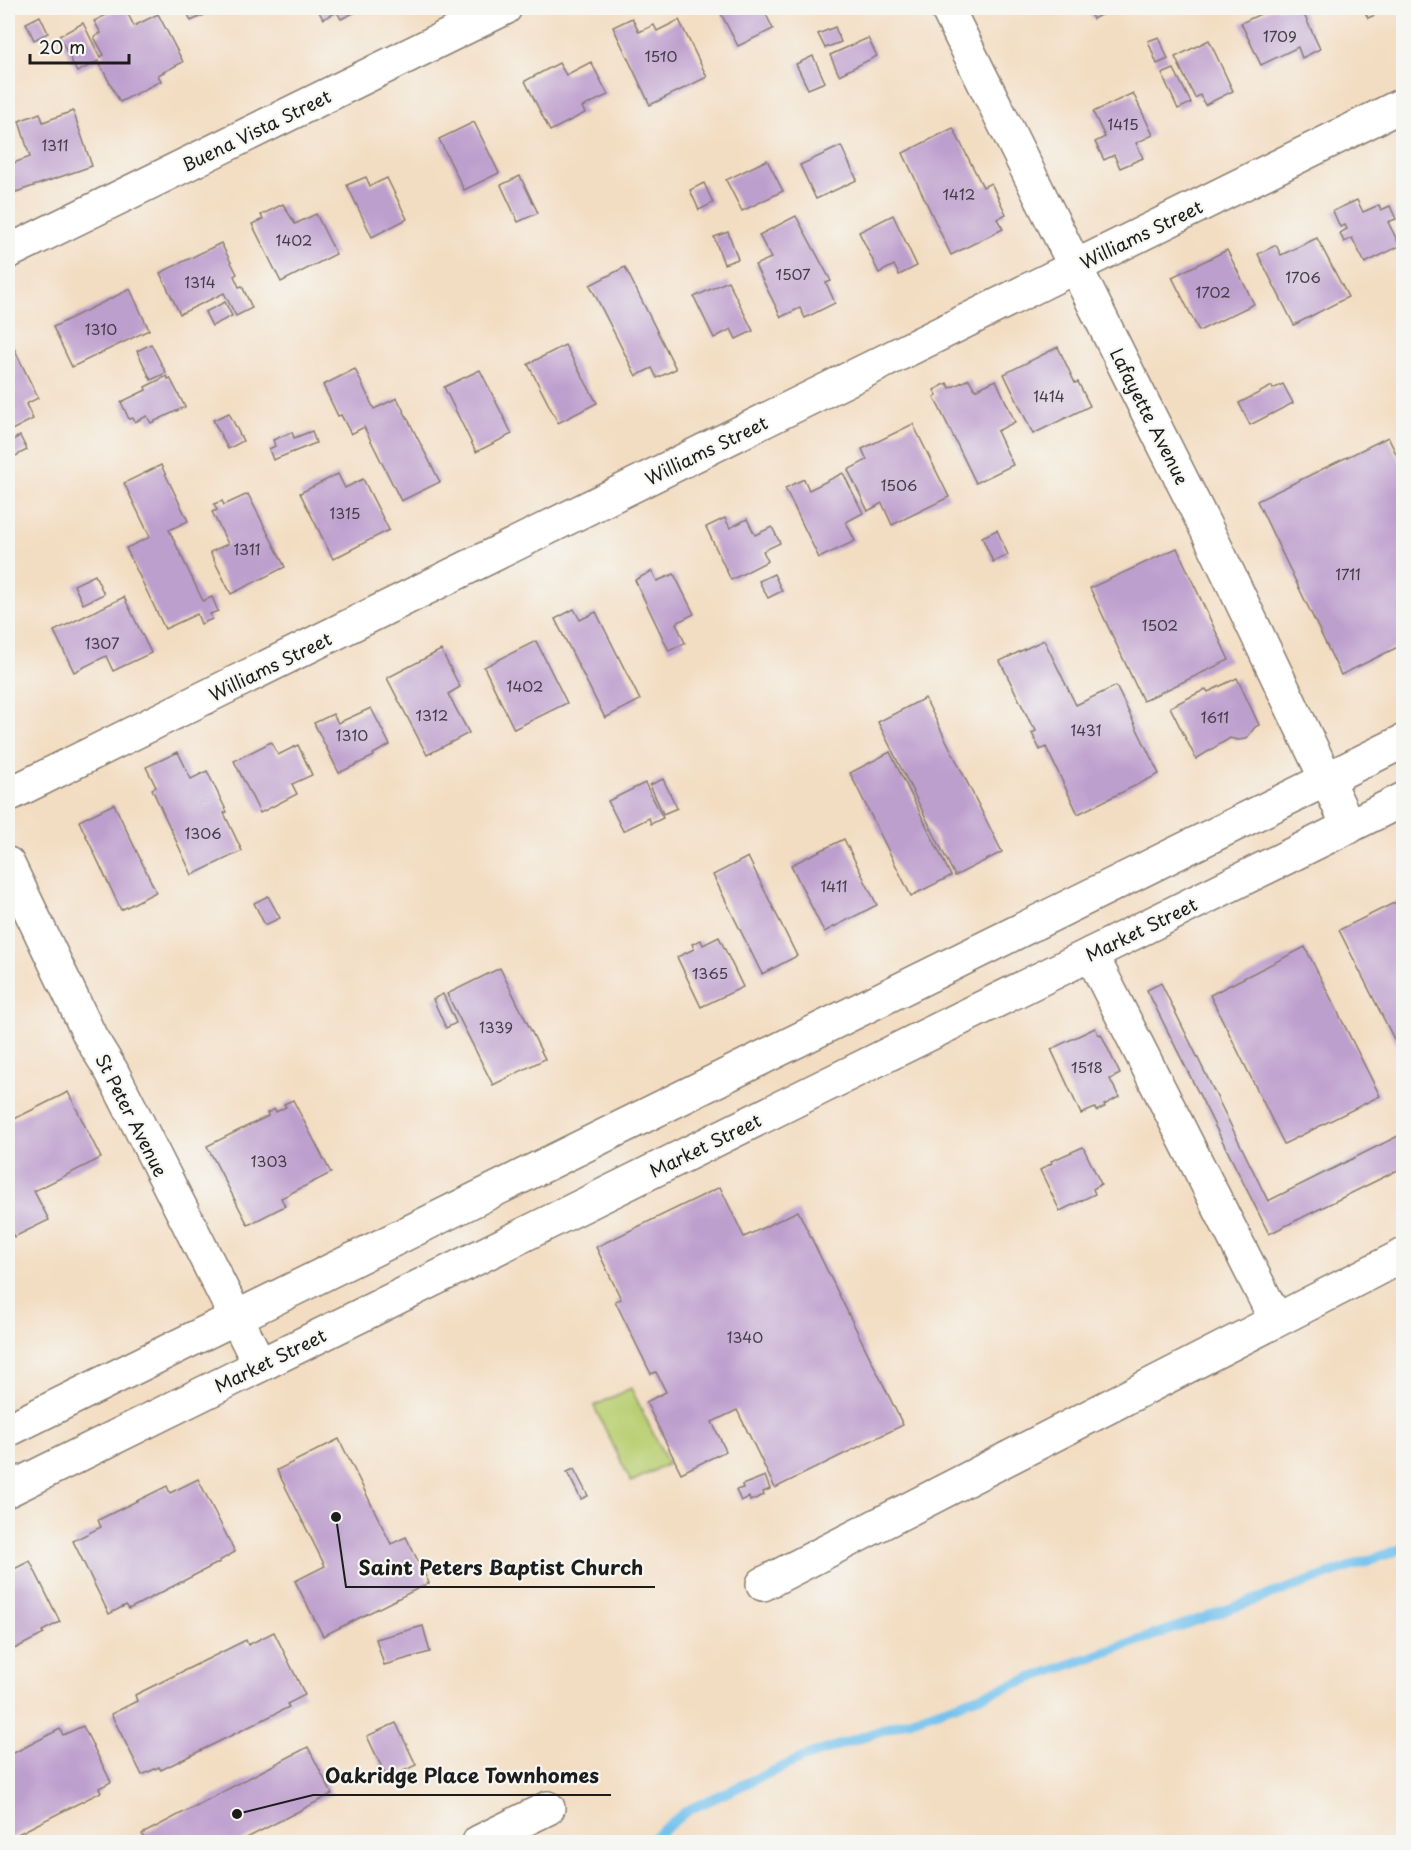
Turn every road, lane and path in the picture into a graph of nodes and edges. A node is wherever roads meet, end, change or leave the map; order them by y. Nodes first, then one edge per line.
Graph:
1 (505, 8) edge
2 (947, 8) edge
3 (1404, 104) edge
4 (8, 252) edge
5 (1076, 266) junction
6 (1404, 741) edge
7 (1326, 779) junction
8 (8, 795) edge
9 (1404, 799) edge
10 (1349, 826) junction
11 (8, 864) edge
12 (1091, 954) junction
13 (857, 1011) junction
14 (879, 1059) junction
15 (1404, 1255) edge
16 (235, 1318) junction
17 (1276, 1320) junction
18 (260, 1365) junction
19 (8, 1430) edge
20 (8, 1490) edge
21 (763, 1584) dead end
22 (548, 1808) dead end
23 (478, 1842) edge

1 - 4 street, Buena Vista Street
2 - 5 street, Lafayette Avenue
3 - 5 street, Williams Street
5 - 7 street, Lafayette Avenue
5 - 8 street, Williams Street
6 - 7 street
7 - 10 street, Lafayette Avenue
7 - 13 street
9 - 10 street, Market Street
10 - 12 street, Market Street
11 - 16 street, St Peter Avenue
12 - 14 street, Market Street
12 - 17 street
13 - 14 street
13 - 16 street
14 - 18 street, Market Street
15 - 17 street
16 - 18 street, St Peter Avenue
16 - 19 street
17 - 21 street
18 - 20 street, Market Street
22 - 23 street

